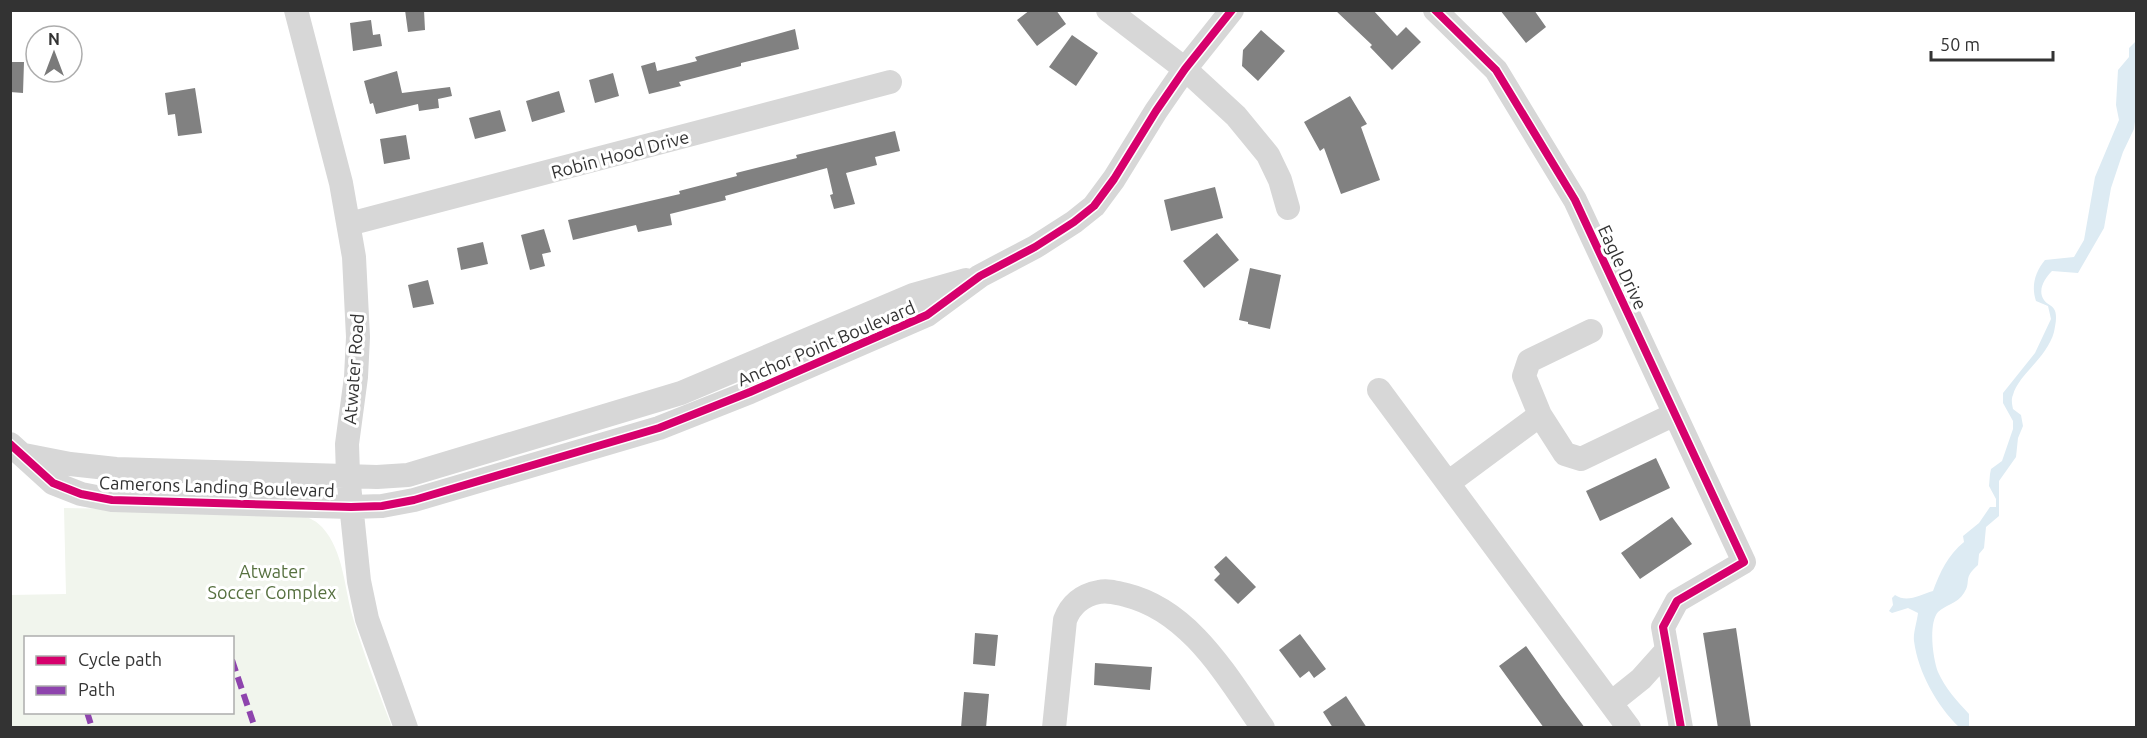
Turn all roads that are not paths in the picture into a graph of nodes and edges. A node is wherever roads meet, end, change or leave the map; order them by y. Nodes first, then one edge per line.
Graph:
1 (296, 10) edge
2 (1108, 10) edge
3 (1232, 10) edge
4 (1436, 10) edge
5 (1185, 69) junction
6 (891, 82) dead end
7 (1288, 208) dead end
8 (350, 224) junction
9 (980, 276) junction
10 (1591, 331) dead end
11 (1379, 390) dead end
12 (1675, 414) junction
13 (1540, 415) junction
14 (17, 450) edge
15 (348, 475) junction
16 (1448, 483) junction
17 (351, 507) junction
18 (1667, 650) junction
19 (1611, 703) junction
20 (406, 728) edge
21 (1054, 728) edge
22 (1263, 728) edge
23 (1629, 728) edge
24 (1681, 728) edge

1 - 8 street, Atwater Road
2 - 5 street
3 - 5 street, Anchor Point Boulevard
4 - 12 street, Eagle Drive
5 - 7 street
5 - 9 street, Anchor Point Boulevard
6 - 8 street, Robin Hood Drive
8 - 15 street, Atwater Road
9 - 15 street, Anchor Point Boulevard
9 - 17 street, Anchor Point Boulevard
10 - 13 street
11 - 16 street
12 - 13 street
12 - 18 street, Eagle Drive
13 - 16 street
14 - 15 street, Camerons Landing Boulevard
14 - 17 street, Camerons Landing Boulevard
15 - 17 street, Atwater Road
16 - 19 street
17 - 20 street, Atwater Road
18 - 19 street
18 - 24 street
19 - 23 street
21 - 22 street

